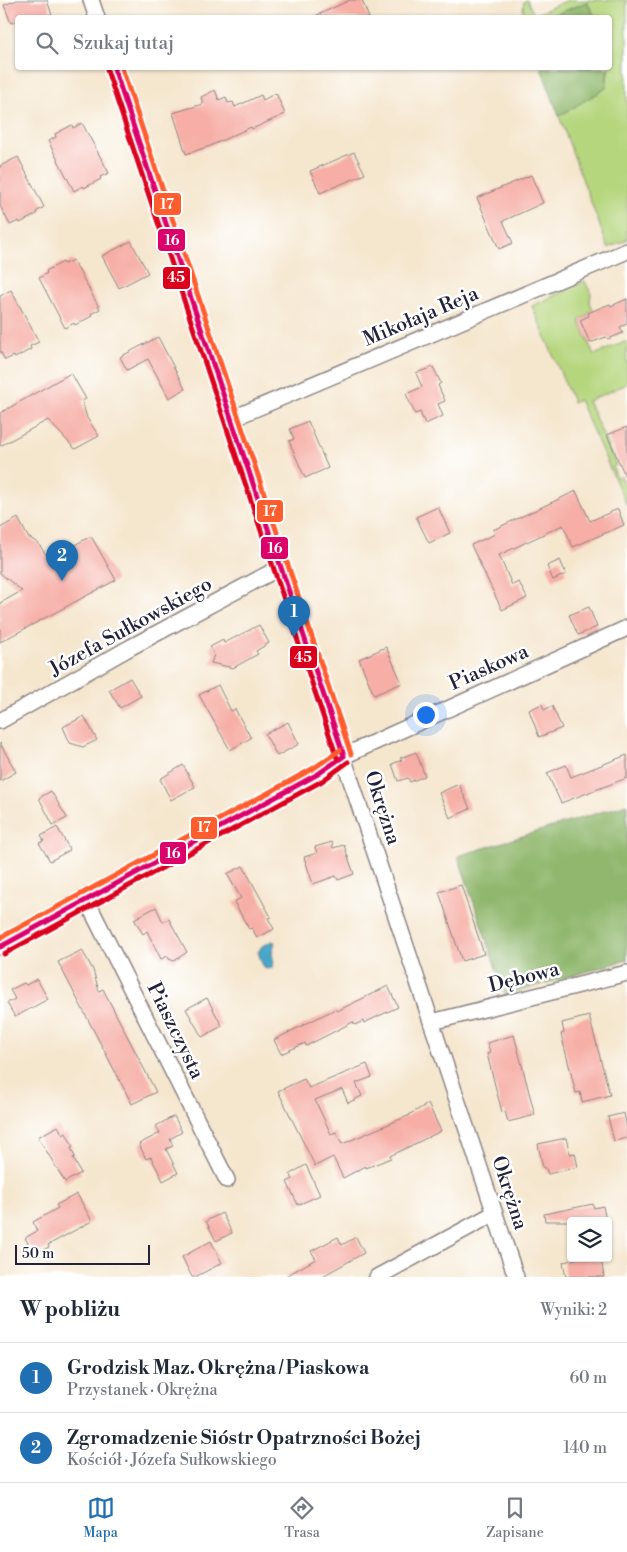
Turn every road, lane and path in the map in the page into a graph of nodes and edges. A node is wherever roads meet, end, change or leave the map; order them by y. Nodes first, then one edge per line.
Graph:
1 (91, 0) edge
2 (96, 15) edge
3 (115, 70) edge
4 (627, 251) edge
5 (231, 419) junction
6 (280, 568) junction
7 (627, 628) edge
8 (0, 721) edge
9 (344, 756) junction
10 (87, 901) junction
11 (0, 947) edge
12 (627, 973) edge
13 (432, 1022) junction
14 (227, 1180) dead end
15 (495, 1213) junction
16 (377, 1277) edge
17 (516, 1277) edge

1 - 2 street
3 - 5 street, Okrężna
4 - 5 street, Mikołaja Reja
5 - 6 street, Okrężna
6 - 8 street, Józefa Sułkowskiego
6 - 9 street, Okrężna
7 - 9 street, Piaskowa
9 - 10 street, Piaskowa
9 - 13 street, Okrężna
10 - 11 street, Piaskowa
10 - 14 street, Piaszczysta
12 - 13 street, Dębowa
13 - 15 street, Okrężna
15 - 16 street
15 - 17 street, Okrężna

